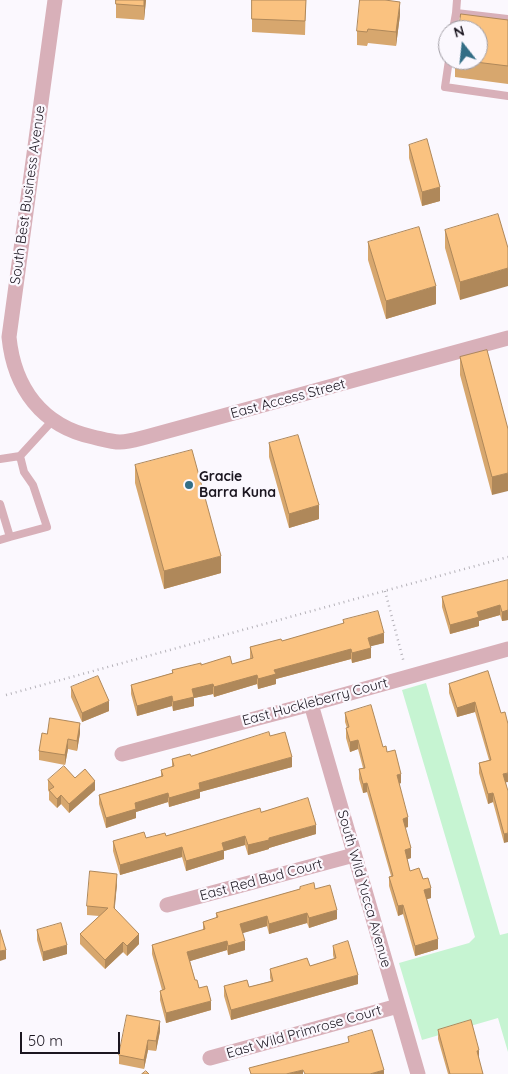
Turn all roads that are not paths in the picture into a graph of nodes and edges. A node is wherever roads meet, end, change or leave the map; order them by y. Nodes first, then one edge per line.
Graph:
1 (55, 0) edge
2 (457, 0) edge
3 (456, 12) junction
4 (508, 19) edge
5 (455, 20) edge
6 (448, 70) edge
7 (508, 96) edge
8 (508, 338) edge
9 (53, 420) junction
10 (67, 429) joint
11 (20, 456) junction
12 (0, 459) edge
13 (0, 504) edge
14 (10, 537) junction
15 (0, 540) edge
16 (508, 649) edge
17 (311, 704) junction
18 (122, 754) dead end
19 (354, 855) junction
20 (167, 905) dead end
21 (398, 1006) junction
22 (210, 1058) dead end
23 (418, 1074) edge

1 - 9 street, South Best Business Avenue
2 - 3 lane
3 - 4 lane
3 - 5 lane
6 - 7 lane
8 - 10 street, East Access Street
9 - 10 street, South Best Business Avenue
9 - 11 lane
11 - 12 lane
11 - 14 lane
13 - 14 lane
14 - 15 lane
16 - 17 street, East Huckleberry Court
17 - 18 street, East Huckleberry Court
17 - 19 street, South Wild Yucca Avenue
19 - 20 street, East Red Bud Court
19 - 21 street, South Wild Yucca Avenue
21 - 22 street, East Wild Primrose Court
21 - 23 street, South Wild Yucca Avenue

